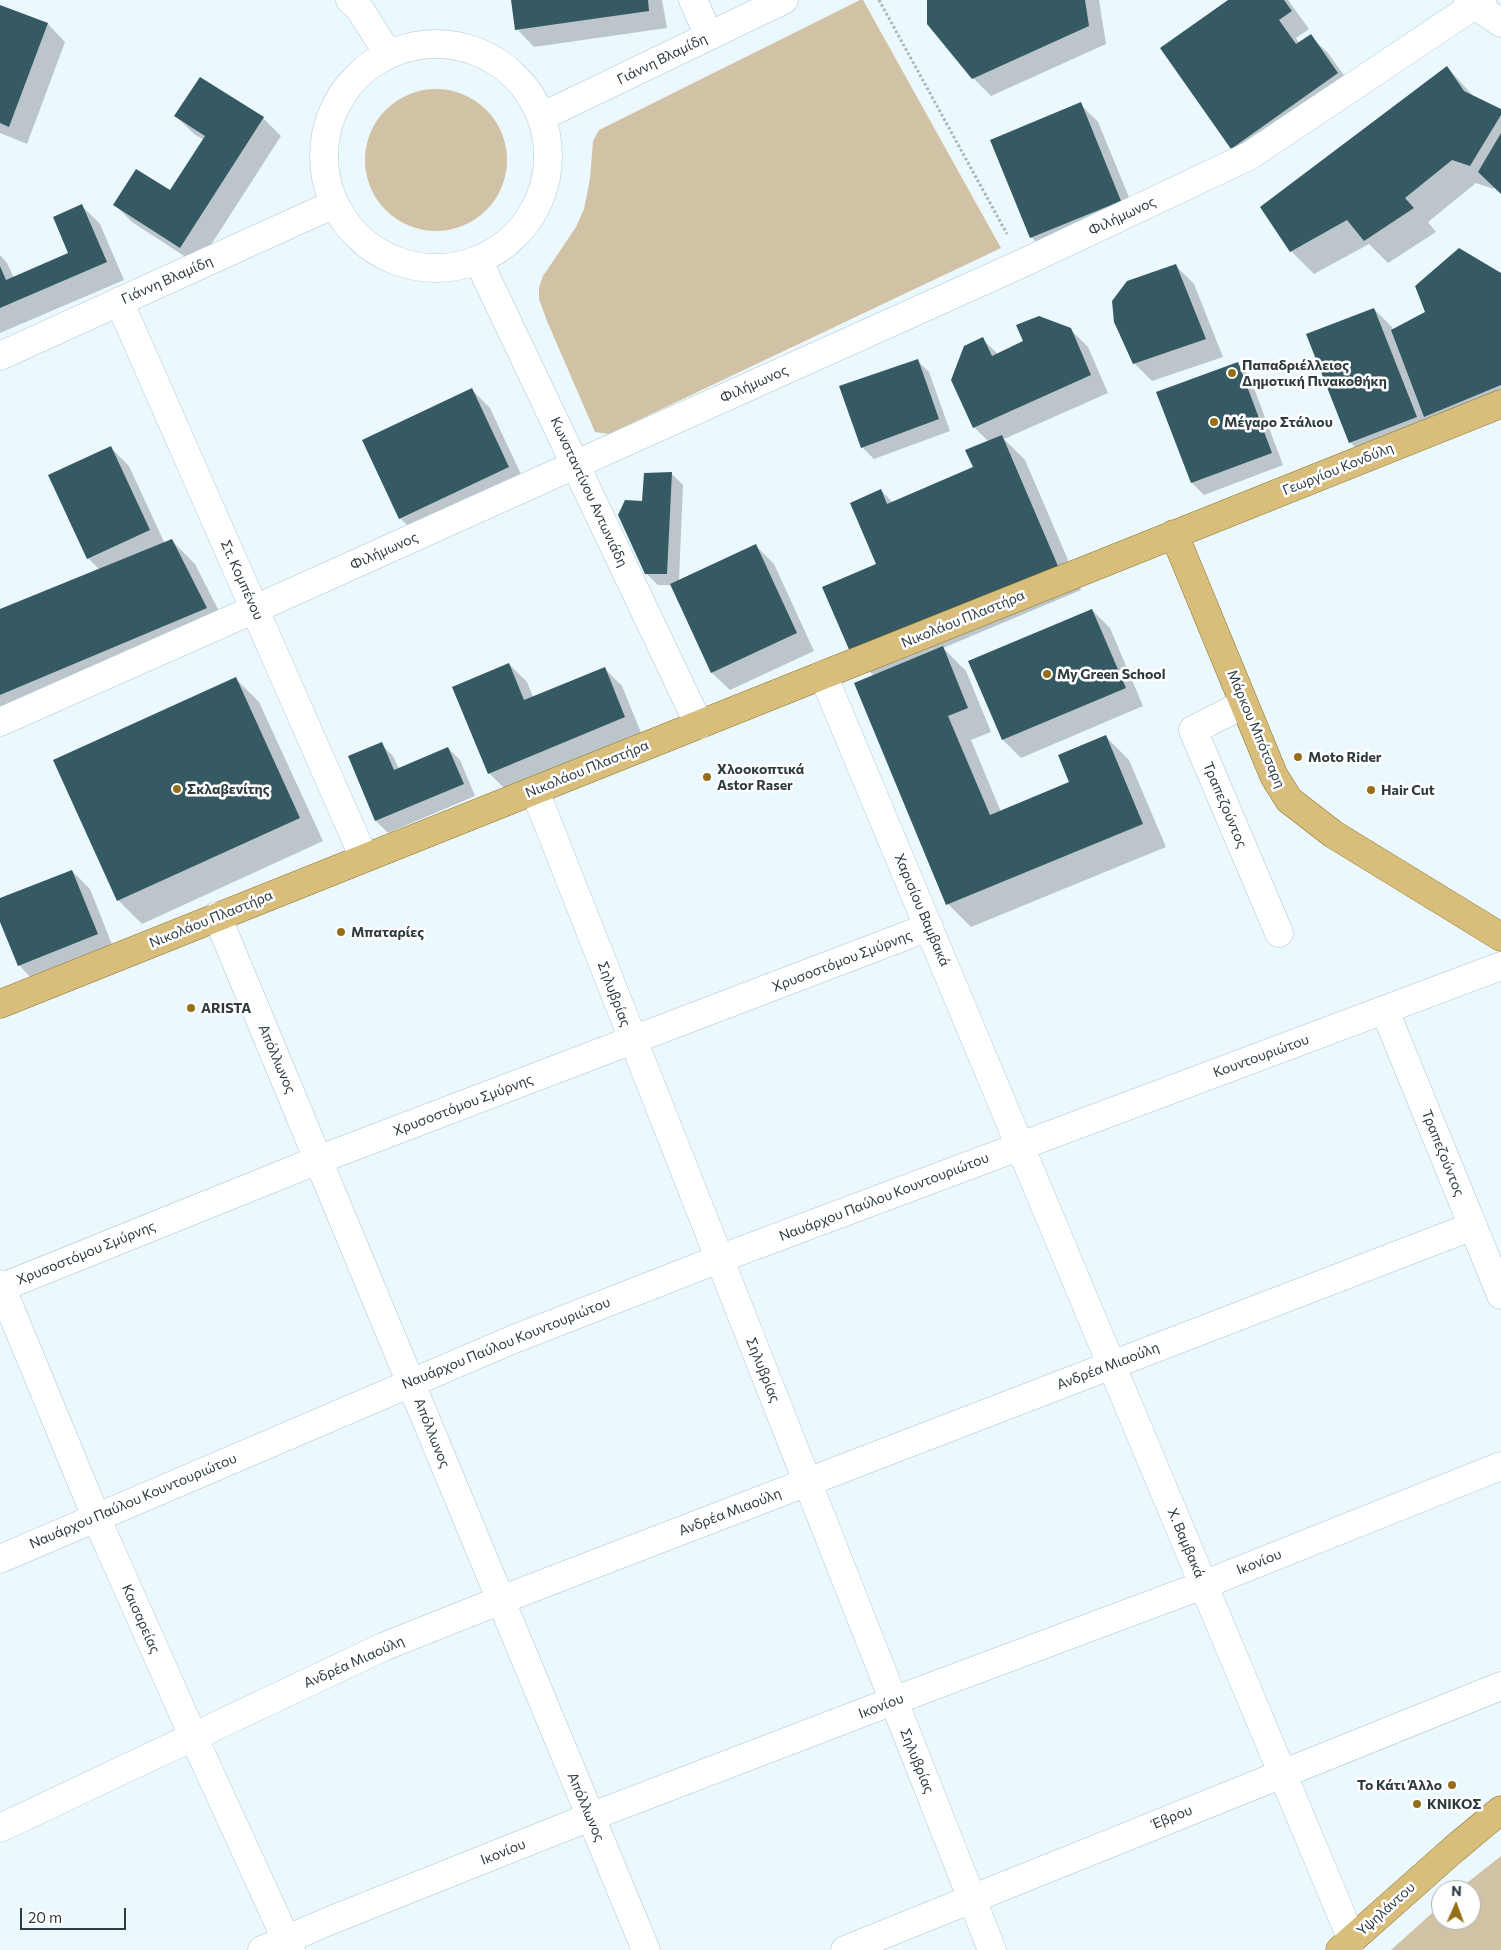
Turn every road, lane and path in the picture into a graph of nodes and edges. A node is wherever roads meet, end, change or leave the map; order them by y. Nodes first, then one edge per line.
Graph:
1 (350, 0) edge
2 (692, 0) edge
3 (784, 0) edge
4 (879, 0) edge
5 (1475, 2) edge
6 (1501, 23) edge
7 (709, 36) junction
8 (389, 55) junction
9 (541, 118) junction
10 (334, 204) junction
11 (478, 260) junction
12 (1023, 263) junction
13 (119, 301) junction
14 (0, 356) edge
15 (1501, 404) edge
16 (576, 465) junction
17 (1174, 534) junction
18 (255, 609) junction
19 (823, 675) junction
20 (1244, 704) junction
21 (0, 722) edge
22 (699, 725) junction
23 (535, 790) junction
24 (364, 858) junction
25 (217, 916) junction
26 (929, 927) junction
27 (1279, 933) dead end
28 (1501, 937) edge
29 (1501, 966) edge
30 (0, 1004) edge
31 (1385, 1011) junction
32 (632, 1041) junction
33 (1020, 1145) junction
34 (318, 1160) junction
35 (1473, 1226) junction
36 (719, 1259) junction
37 (0, 1287) edge
38 (1501, 1296) edge
39 (1112, 1365) junction
40 (410, 1382) junction
41 (1501, 1466) edge
42 (807, 1482) junction
43 (96, 1517) junction
44 (0, 1559) edge
45 (1204, 1585) junction
46 (500, 1600) junction
47 (1501, 1686) edge
48 (893, 1701) junction
49 (193, 1736) junction
50 (1282, 1773) junction
51 (1501, 1810) edge
52 (590, 1817) junction
53 (0, 1828) edge
54 (971, 1898) junction
55 (1346, 1945) edge
56 (279, 1946) edge
57 (646, 1950) edge
58 (845, 1950) edge
59 (992, 1950) edge

1 - 8 street
2 - 7 street
3 - 7 street, Γιάννη Βλαμίδη
4 - 12 path
5 - 6 street
5 - 12 street, Φιλήμωνος
7 - 9 street, Γιάννη Βλαμίδη
8 - 9 street
8 - 10 street
9 - 11 street
10 - 11 street
10 - 13 street, Γιάννη Βλαμίδη
11 - 16 street, Κωνσταντίνου Αντωνιάδη
12 - 16 street, Φιλήμωνος
13 - 14 street, Γιάννη Βλαμίδη
13 - 18 street, Στ. Κομπένου
15 - 17 main road, Γεωργίου Κονδύλη
16 - 18 street, Φιλήμωνος
16 - 22 street, Κωνσταντίνου Αντωνιάδη
17 - 19 main road, Νικολάου Πλαστήρα
17 - 20 main road, Μάρκου Μπότσαρη
18 - 21 street, Φιλήμωνος
18 - 24 street, Στ. Κομπένου
19 - 22 main road, Νικολάου Πλαστήρα
19 - 26 street, Χαρισίου Βαμβακά
20 - 27 street, Τραπεζούντος
20 - 28 main road, Μάρκου Μπότσαρη
22 - 23 main road, Νικολάου Πλαστήρα
23 - 24 main road, Νικολάου Πλαστήρα
23 - 32 street, Σηλυβρίας
24 - 25 main road, Νικολάου Πλαστήρα
25 - 30 main road, Νικολάου Πλαστήρα
25 - 34 street, Απόλλωνος
26 - 32 street, Χρυσοστόμου Σμύρνης
26 - 33 street, Χαρισίου Βαμβακά
29 - 31 street, Κουντουριώτου
31 - 33 street, Κουντουριώτου
31 - 35 street, Τραπεζούντος
32 - 34 street, Χρυσοστόμου Σμύρνης
32 - 36 street, Σηλυβρίας
33 - 36 street, Ναυάρχου Παύλου Κουντουριώτου
33 - 39 street, Χ. Βαμβακά
34 - 37 street, Χρυσοστόμου Σμύρνης
34 - 40 street, Απόλλωνος
35 - 38 street, Τραπεζούντος
35 - 39 street, Ανδρέα Μιαούλη
36 - 40 street, Ναυάρχου Παύλου Κουντουριώτου
36 - 42 street, Σηλυβρίας
37 - 43 street, Καισαρείας
39 - 42 street, Ανδρέα Μιαούλη
39 - 45 street, Χ. Βαμβακά
40 - 43 street, Ναυάρχου Παύλου Κουντουριώτου
40 - 46 street, Απόλλωνος
41 - 45 street, Ικονίου
42 - 46 street, Ανδρέα Μιαούλη
42 - 48 street, Σηλυβρίας
43 - 44 street, Ναυάρχου Παύλου Κουντουριώτου
43 - 49 street, Καισαρείας
45 - 48 street, Ικονίου
45 - 50 street, Χ. Βαμβακά
46 - 49 street, Ανδρέα Μιαούλη
46 - 52 street, Απόλλωνος
47 - 50 street, Έβρου
48 - 52 street, Ικονίου
48 - 54 street, Σηλυβρίας
49 - 53 street, Ανδρέα Μιαούλη
49 - 56 street, Καισαρείας
50 - 54 street, Έβρου
50 - 55 street, Χ. Βαμβακά
51 - 55 main road, Υψηλάντου
52 - 56 street, Ικονίου
52 - 57 street, Απόλλωνος
54 - 58 street, Έβρου
54 - 59 street, Σηλυβρίας

